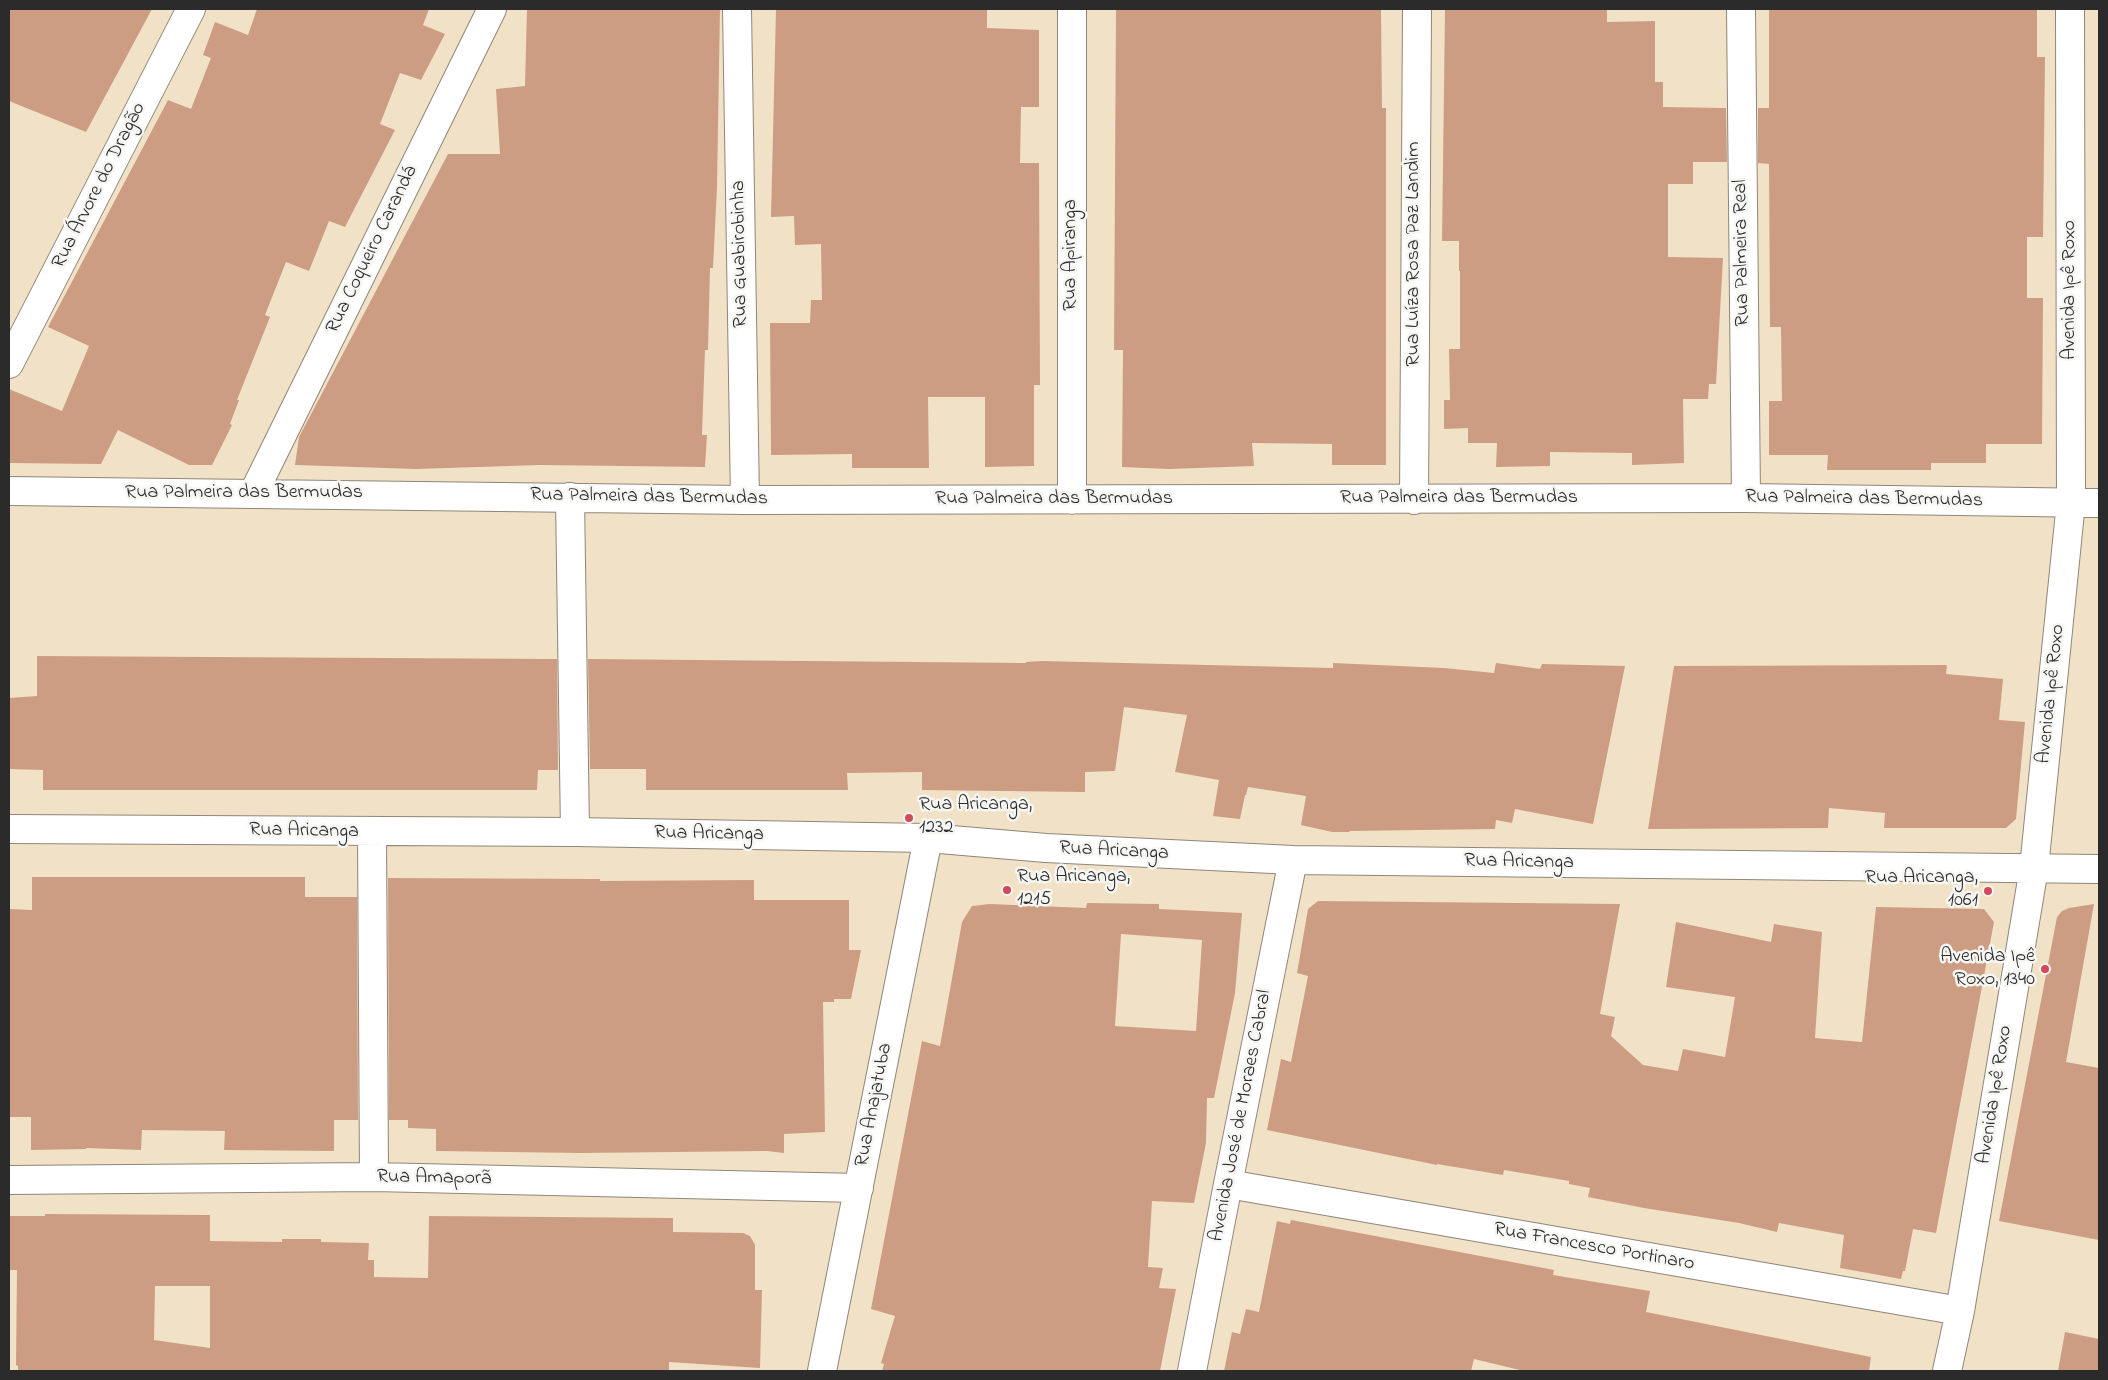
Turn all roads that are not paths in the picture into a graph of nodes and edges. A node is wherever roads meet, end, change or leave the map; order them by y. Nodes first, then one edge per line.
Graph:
1 (192, 9) edge
2 (492, 9) edge
3 (737, 9) edge
4 (1072, 9) edge
5 (1417, 9) edge
6 (1741, 9) edge
7 (2070, 9) edge
8 (9, 364) edge
9 (9, 491) edge
10 (254, 492) junction
11 (570, 497) junction
12 (1746, 498) junction
13 (745, 500) junction
14 (1072, 500) junction
15 (1414, 500) junction
16 (2071, 502) junction
17 (2099, 502) edge
18 (9, 829) edge
19 (575, 832) junction
20 (372, 833) junction
21 (928, 838) junction
22 (1294, 860) junction
23 (2034, 868) junction
24 (2099, 869) edge
25 (374, 1177) junction
26 (9, 1180) edge
27 (1228, 1184) junction
28 (859, 1188) junction
29 (1960, 1311) junction
30 (822, 1371) edge
31 (1192, 1371) edge
32 (1948, 1371) edge

1 - 8 street, Rua Árvore do Dragão
2 - 10 street, Rua Coqueiro Carandá
3 - 13 street, Rua Guabirobinha
4 - 14 street, Rua Apiranga
5 - 15 street, Rua Luíza Rosa Paz Landim
6 - 12 street, Rua Palmeira Real
7 - 16 street, Avenida Ipê Roxo
9 - 10 street, Rua Palmeira das Bermudas
10 - 11 street, Rua Palmeira das Bermudas
11 - 13 street, Rua Palmeira das Bermudas
11 - 19 street
12 - 15 street, Rua Palmeira das Bermudas
12 - 16 street, Rua Palmeira das Bermudas
13 - 14 street, Rua Palmeira das Bermudas
14 - 15 street, Rua Palmeira das Bermudas
16 - 17 street, Rua Palmeira das Bermudas
16 - 23 street, Avenida Ipê Roxo
18 - 20 street, Rua Aricanga
19 - 20 street, Rua Aricanga
19 - 21 street, Rua Aricanga
20 - 25 street
21 - 22 street, Rua Aricanga
21 - 28 street, Rua Anajatuba
22 - 23 street, Rua Aricanga
22 - 27 street, Avenida José de Moraes Cabral
23 - 24 street, Rua Aricanga
23 - 29 street, Avenida Ipê Roxo
25 - 26 street, Rua Amaporã
25 - 28 street, Rua Amaporã
27 - 29 street, Rua Francesco Portinaro
27 - 31 street, Avenida José de Moraes Cabral
28 - 30 street, Rua Anajatuba
29 - 32 street, Avenida Ipê Roxo

